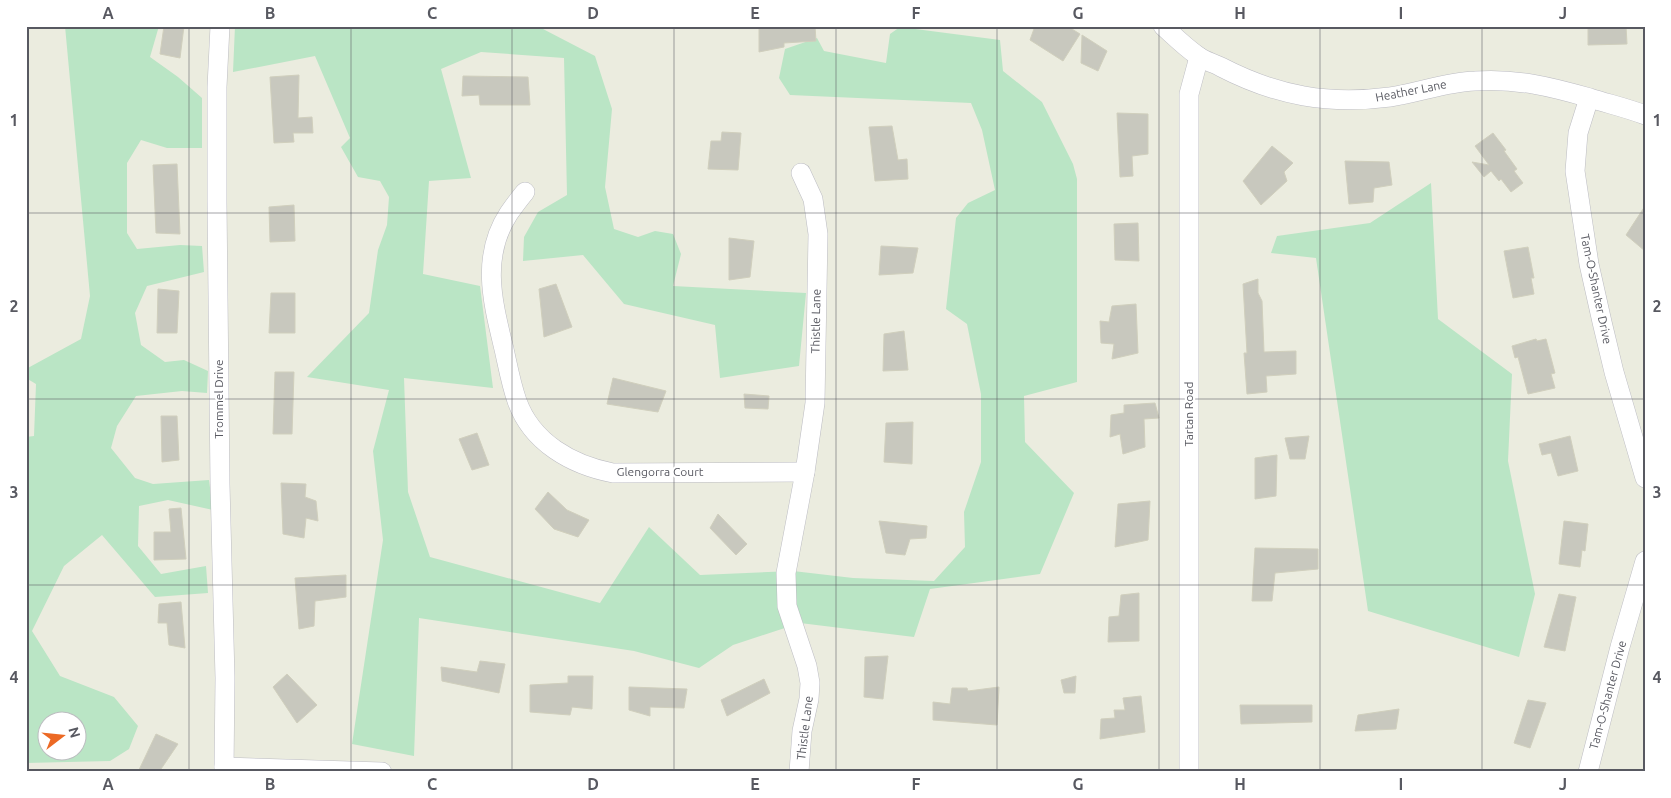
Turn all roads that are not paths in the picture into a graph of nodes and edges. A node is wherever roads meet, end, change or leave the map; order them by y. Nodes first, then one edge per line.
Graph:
1 (220, 26) edge
2 (1163, 26) edge
3 (1199, 57) junction
4 (1589, 98) junction
5 (1645, 114) edge
6 (801, 173) dead end
7 (524, 192) dead end
8 (806, 472) junction
9 (1645, 478) edge
10 (1645, 561) edge
11 (224, 769) edge
12 (382, 772) edge
13 (799, 772) edge
14 (1190, 772) edge
15 (1588, 772) edge

1 - 11 street, Trommel Drive
2 - 3 street, Heather Lane
3 - 4 street, Heather Lane
3 - 14 street, Tartan Road
4 - 5 street, Heather Lane
4 - 9 street, Tam-O-Shanter Drive
6 - 8 street, Thistle Lane
7 - 8 street, Glengorra Court
8 - 13 street, Thistle Lane
10 - 15 street, Tam-O-Shanter Drive
11 - 12 street

